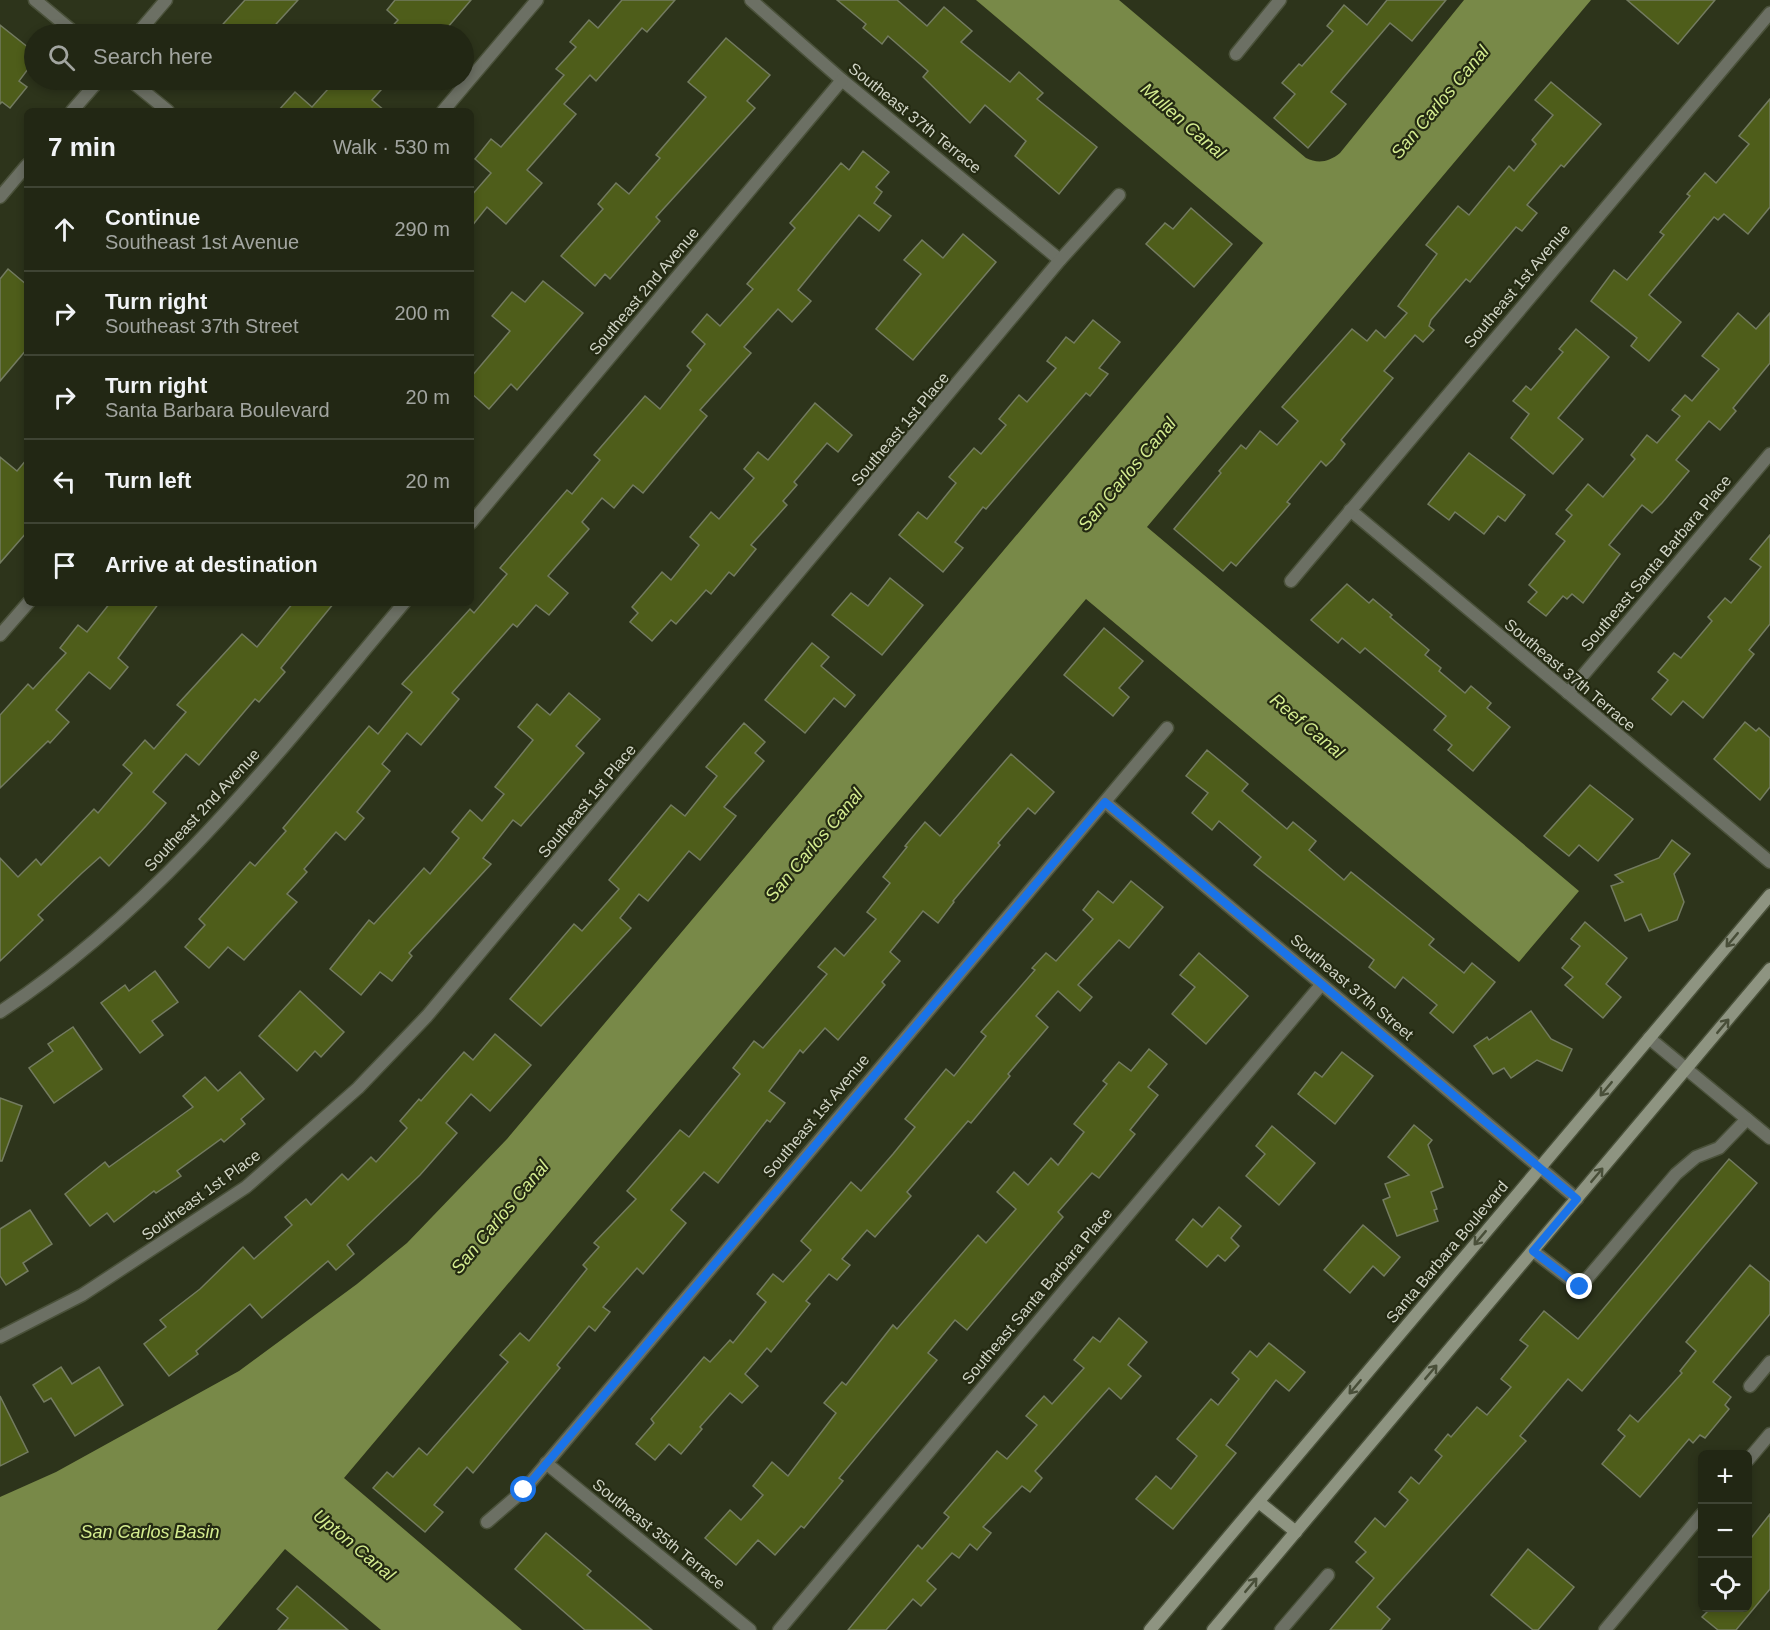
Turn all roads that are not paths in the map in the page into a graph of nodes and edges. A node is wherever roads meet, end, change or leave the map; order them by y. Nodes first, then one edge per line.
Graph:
1 (35, 0) edge
2 (165, 0) edge
3 (537, 0) edge
4 (751, 0) edge
5 (1280, 0) edge
6 (1770, 13) edge
7 (64, 24) edge
8 (145, 24) edge
9 (1236, 54) dead end
10 (474, 74) edge
11 (842, 80) junction
12 (90, 90) edge
13 (142, 90) edge
14 (461, 90) edge
15 (75, 108) edge
16 (164, 108) edge
17 (446, 108) edge
18 (24, 169) edge
19 (1119, 195) dead end
20 (0, 197) edge
21 (1060, 260) junction
22 (1770, 454) edge
23 (1350, 510) junction
24 (474, 519) edge
25 (1290, 581) dead end
26 (25, 606) edge
27 (401, 606) edge
28 (0, 635) edge
29 (1568, 693) junction
30 (1167, 728) dead end
31 (1105, 802) junction
32 (1770, 862) edge
33 (1770, 895) edge
34 (1770, 969) edge
35 (1321, 985) junction
36 (0, 1012) edge
37 (1649, 1038) junction
38 (1687, 1069) junction
39 (1747, 1119) junction
40 (1770, 1138) edge
41 (1539, 1168) junction
42 (1577, 1199) junction
43 (1533, 1251) junction
44 (0, 1337) edge
45 (1770, 1362) edge
46 (1750, 1386) dead end
47 (1770, 1434) edge
48 (1752, 1455) edge
49 (546, 1463) junction
50 (1260, 1503) junction
51 (1698, 1519) edge
52 (487, 1522) dead end
53 (1296, 1533) junction
54 (1328, 1575) dead end
55 (1215, 1629) edge
56 (750, 1630) edge
57 (779, 1630) edge
58 (1150, 1630) edge
59 (1281, 1630) edge
60 (1605, 1630) edge

1 - 7 street
2 - 8 street
3 - 10 street
4 - 11 street, Southeast 37th Terrace
5 - 9 street
6 - 23 street, Southeast 1st Avenue
11 - 21 street, Southeast 37th Terrace
11 - 24 street, Southeast 2nd Avenue
12 - 15 street
13 - 16 street
14 - 17 street
18 - 20 street
19 - 21 street, Southeast 1st Place
21 - 44 street, Southeast 1st Place
22 - 29 street, Southeast Santa Barbara Place
23 - 25 street, Southeast 1st Avenue
23 - 29 street, Southeast 37th Terrace
26 - 28 street
27 - 36 street, Southeast 2nd Avenue
29 - 32 street, Southeast 37th Terrace
30 - 31 street, Southeast 1st Avenue
31 - 35 street, Southeast 37th Street
31 - 49 street, Southeast 1st Avenue
33 -> 37 main road, Santa Barbara Boulevard
38 -> 34 main road
35 - 41 street, Southeast 37th Street
35 - 57 street, Southeast Santa Barbara Place
37 - 38 street
37 -> 41 main road, Santa Barbara Boulevard
38 - 39 street
42 -> 38 main road
39 - 40 street
39 - 43 street
41 - 42 street, Southeast 37th Street
41 -> 50 main road, Santa Barbara Boulevard
42 - 43 main road
53 -> 43 main road
45 - 46 street
47 - 48 street
49 - 52 street, Southeast 1st Avenue
49 - 56 street, Southeast 35th Terrace
50 - 53 main road
50 - 58 main road, Santa Barbara Boulevard
51 - 60 street
55 -> 53 main road
54 - 59 street

